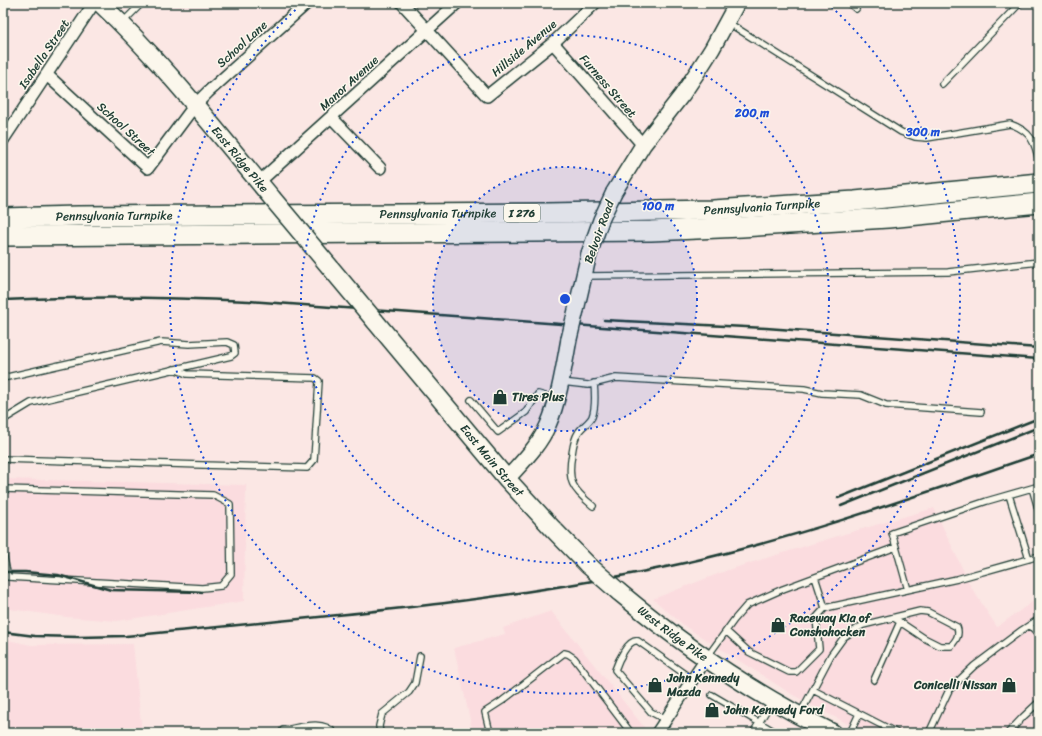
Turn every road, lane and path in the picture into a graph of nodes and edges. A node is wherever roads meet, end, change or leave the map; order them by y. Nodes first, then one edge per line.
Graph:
1 (94, 3) edge
2 (100, 3) edge
3 (142, 3) edge
4 (307, 3) edge
5 (402, 3) edge
6 (457, 3) edge
7 (595, 3) edge
8 (737, 3) edge
9 (849, 3) edge
10 (1010, 3) edge
11 (1020, 3) edge
12 (1015, 8) junction
13 (856, 9) dead end
14 (727, 22) junction
15 (122, 24) junction
16 (427, 30) junction
17 (553, 43) junction
18 (47, 75) junction
19 (942, 84) dead end
20 (195, 105) junction
21 (331, 117) junction
22 (3, 140) edge
23 (643, 145) junction
24 (1039, 162) edge
25 (380, 168) dead end
26 (260, 182) junction
27 (1039, 182) edge
28 (1039, 203) edge
29 (3, 218) edge
30 (3, 236) edge
31 (1039, 262) edge
32 (583, 276) junction
33 (375, 321) joint
34 (174, 369) junction
35 (3, 378) edge
36 (560, 382) junction
37 (594, 383) junction
38 (556, 399) junction
39 (471, 400) dead end
40 (981, 412) dead end
41 (3, 420) edge
42 (3, 459) edge
43 (507, 479) junction
44 (1039, 486) edge
45 (1032, 488) junction
46 (3, 489) edge
47 (1009, 495) junction
48 (593, 506) dead end
49 (1039, 512) edge
50 (896, 546) junction
51 (3, 553) edge
52 (1039, 556) edge
53 (1029, 558) junction
54 (815, 577) junction
55 (908, 590) junction
56 (619, 592) joint
57 (824, 608) junction
58 (894, 618) junction
59 (1039, 619) edge
60 (900, 622) junction
61 (1030, 626) junction
62 (726, 631) junction
63 (1039, 635) edge
64 (420, 656) dead end
65 (706, 659) junction
66 (692, 680) junction
67 (874, 680) dead end
68 (813, 690) junction
69 (712, 695) dead end
70 (772, 701) junction
71 (1039, 702) edge
72 (859, 714) junction
73 (799, 716) junction
74 (666, 720) junction
75 (759, 723) junction
76 (283, 733) edge
77 (334, 733) edge
78 (380, 733) edge
79 (490, 733) edge
80 (631, 733) edge
81 (657, 733) edge
82 (753, 733) edge
83 (777, 733) edge
84 (833, 733) edge
85 (850, 733) edge
86 (897, 733) edge
87 (929, 733) edge
88 (1008, 733) edge

1 - 18 street, Isabella Street
2 - 15 main road, East Ridge Pike
3 - 15 lane
4 - 20 street, School Lane
5 - 16 street
6 - 16 street, Manor Avenue
7 - 17 street, Hillside Avenue
8 - 14 street, Belvoir Road
9 - 13 lane
10 - 12 lane
11 - 12 lane
12 - 19 lane
14 - 23 street, Belvoir Road
14 - 24 lane
15 - 20 main road, East Ridge Pike
16 - 17 street, Hillside Avenue
16 - 21 street, Manor Avenue
17 - 23 street, Furness Street
18 - 20 street, School Street
18 - 22 street, Isabella Street
20 - 26 main road, East Ridge Pike
21 - 25 street
21 - 26 street, Manor Avenue
23 - 32 street, Belvoir Road, bridge
26 - 33 main road, East Ridge Pike, bridge
27 - 29 highway, Pennsylvania Turnpike / I 276
28 - 30 highway, Pennsylvania Turnpike / I 276
31 - 32 lane
32 - 36 street, Belvoir Road, bridge
33 - 43 main road, East Main Street
34 - 35 lane
34 - 41 lane
34 - 42 lane
36 - 37 lane
36 - 38 street, Belvoir Road
37 - 40 lane
37 - 48 lane
38 - 39 lane
38 - 43 street, Belvoir Road
43 - 56 main road, East Main Street, bridge
44 - 45 lane
45 - 47 lane
45 - 49 lane
46 - 51 lane
47 - 50 lane
47 - 53 lane
50 - 54 lane
50 - 55 lane
52 - 53 lane
53 - 55 lane
54 - 57 lane
54 - 62 lane
55 - 57 lane
56 - 65 main road, West Ridge Pike
57 - 62 lane
58 - 60 lane
58 - 60 lane
58 - 68 lane
59 - 61 lane
60 - 67 lane
61 - 63 lane
61 - 87 lane
62 - 65 lane
64 - 78 lane
65 - 66 street
65 - 70 main road, West Ridge Pike
66 - 74 street
66 - 74 lane
68 - 72 lane
68 - 73 lane
69 - 75 lane
70 - 73 main road, West Ridge Pike
70 - 75 lane
71 - 88 lane
72 - 85 lane
72 - 86 lane
73 - 84 main road, West Ridge Pike
74 - 81 street
75 - 82 lane
75 - 83 lane
76 - 77 lane
79 - 80 lane

